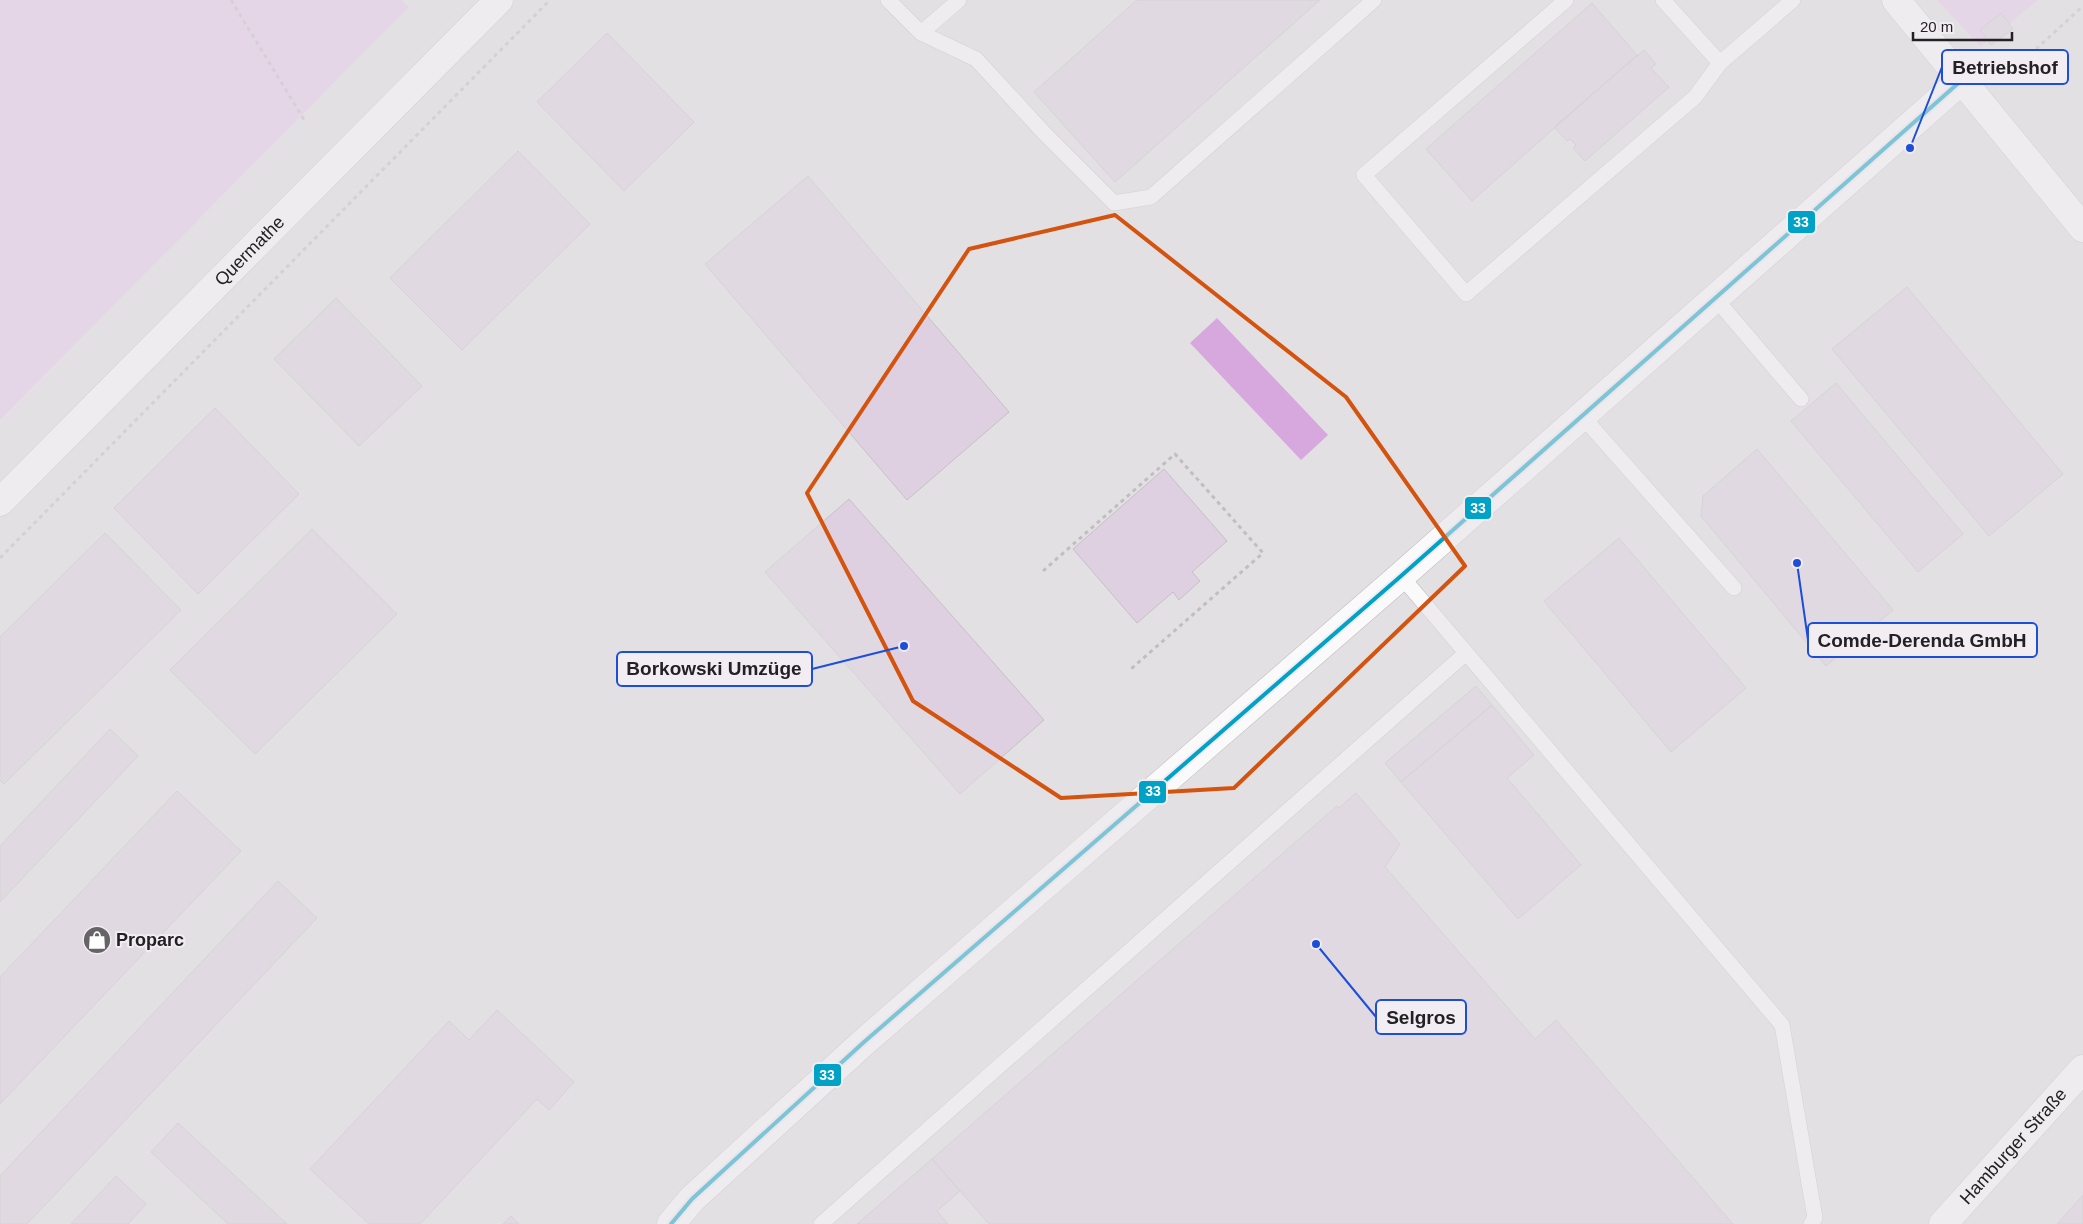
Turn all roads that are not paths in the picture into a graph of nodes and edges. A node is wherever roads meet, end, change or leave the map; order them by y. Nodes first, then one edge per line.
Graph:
1 (499, 0) edge
2 (888, 0) edge
3 (958, 0) edge
4 (1374, 0) edge
5 (1566, 0) edge
6 (1663, 0) edge
7 (1794, 0) edge
8 (1896, 0) edge
9 (921, 33) junction
10 (1720, 63) junction
11 (1963, 79) junction
12 (2083, 228) edge
13 (1715, 298) junction
14 (1801, 399) dead end
15 (1582, 416) junction
16 (0, 502) edge
17 (1401, 576) junction
18 (1734, 588) dead end
19 (1466, 653) junction
20 (2083, 1069) edge
21 (671, 1224) edge
22 (821, 1224) edge
23 (1811, 1224) edge
24 (1943, 1224) edge

1 - 16 street, Quermathe
2 - 9 lane
3 - 9 lane
4 - 9 lane
5 - 10 lane
6 - 10 lane
7 - 10 lane
8 - 11 street
11 - 12 street
11 - 13 street
13 - 14 lane
13 - 15 street
15 - 17 street
15 - 18 lane
17 - 19 lane
17 - 21 street
19 - 22 lane
19 - 23 lane
20 - 24 street, Hamburger Straße

